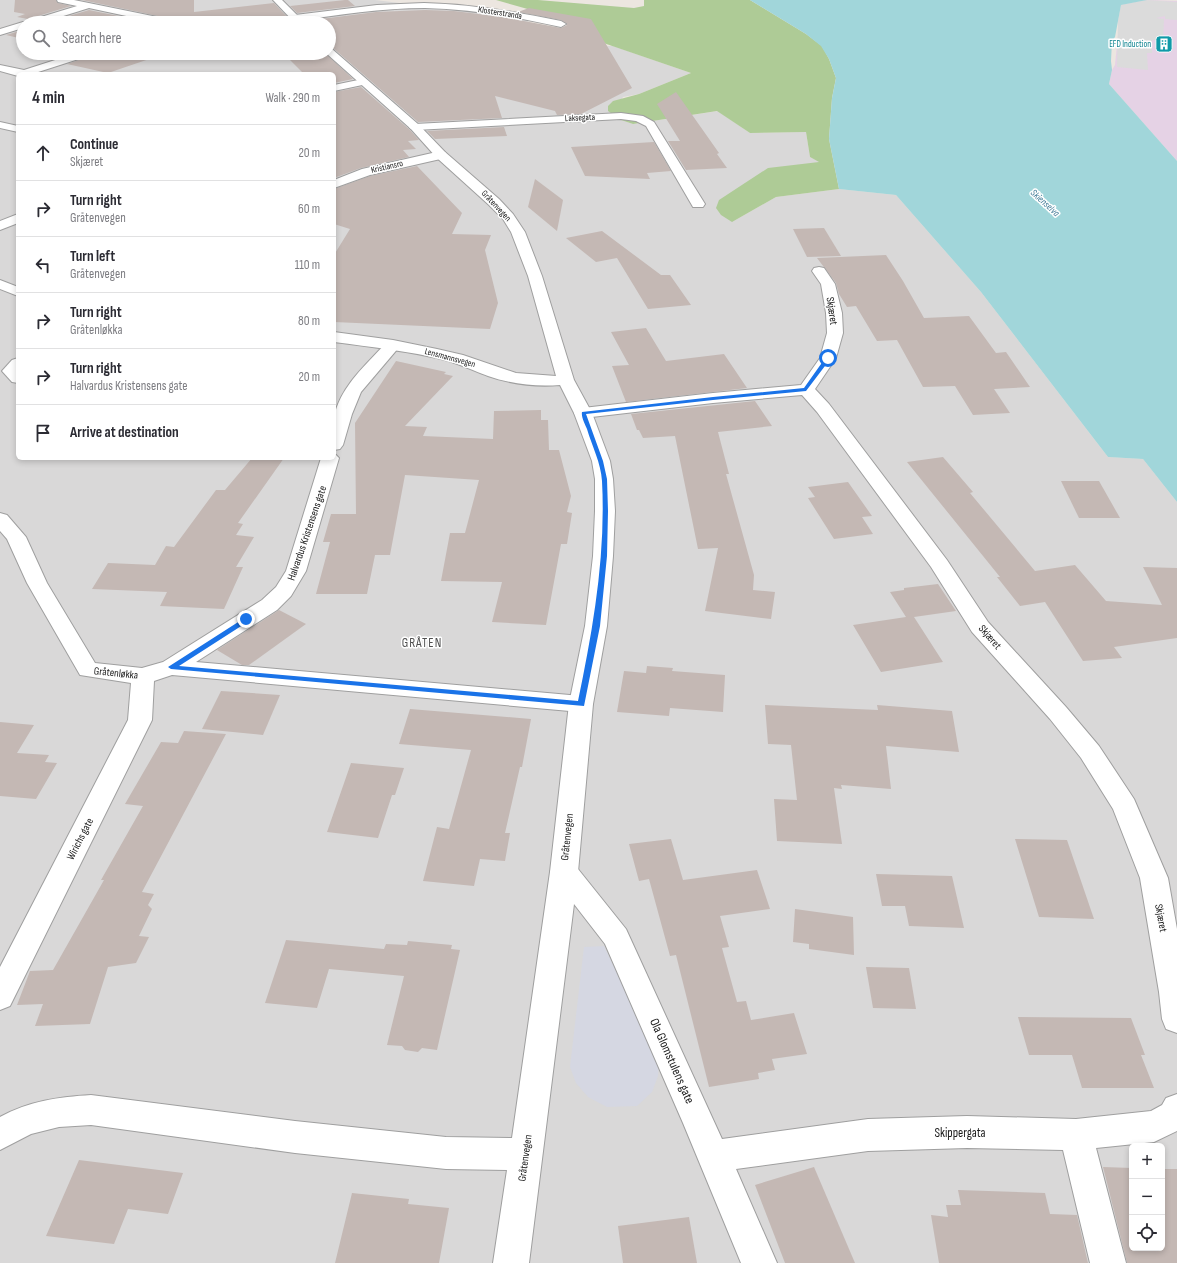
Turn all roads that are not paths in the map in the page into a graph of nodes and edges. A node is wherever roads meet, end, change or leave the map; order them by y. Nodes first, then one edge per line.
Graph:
1 (61, 0) edge
2 (109, 0) edge
3 (277, 0) edge
4 (89, 6) junction
5 (55, 16) edge
6 (138, 16) edge
7 (294, 16) edge
8 (323, 16) edge
9 (560, 24) dead end
10 (16, 27) edge
11 (0, 32) edge
12 (336, 57) edge
13 (66, 60) edge
14 (0, 68) edge
15 (16, 72) edge
16 (29, 72) edge
17 (16, 76) edge
18 (6, 79) dead end
19 (363, 82) junction
20 (336, 88) edge
21 (0, 125) edge
22 (415, 128) junction
23 (16, 129) edge
24 (442, 154) junction
25 (336, 183) edge
26 (698, 204) dead end
27 (16, 219) edge
28 (0, 226) edge
29 (819, 271) dead end
30 (0, 284) edge
31 (16, 291) edge
32 (336, 337) edge
33 (392, 346) junction
34 (16, 365) edge
35 (16, 376) edge
36 (566, 380) junction
37 (806, 390) junction
38 (583, 413) junction
39 (336, 438) edge
40 (329, 460) edge
41 (0, 519) edge
42 (171, 667) junction
43 (144, 676) junction
44 (581, 704) junction
45 (564, 872) junction
46 (0, 997) edge
47 (1177, 1020) edge
48 (1177, 1109) edge
49 (0, 1134) edge
50 (1076, 1135) junction
51 (526, 1154) junction
52 (714, 1156) junction
53 (511, 1263) edge
54 (759, 1263) edge
55 (1108, 1263) edge

1 - 4 street
2 - 4 street
3 - 7 street
4 - 5 street
4 - 6 street
8 - 9 street, Klosterstranda
10 - 11 street
12 - 19 street, Gråtenvegen
13 - 16 street
14 - 15 street
17 - 18 street
19 - 20 street
19 - 22 street, Gråtenvegen
21 - 23 street
22 - 24 street, Gråtenvegen
22 - 26 street, Laksegata
24 - 25 street, Kristiansro
24 - 36 street, Gråtenvegen
27 - 28 street
29 - 37 street, Skjæret
30 - 31 street
32 - 33 street, Lensmannsvegen
33 - 36 street, Lensmannsvegen
33 - 39 street
34 - 35 street
36 - 38 street, Gråtenvegen
37 - 38 street
37 - 47 street, Skjæret
38 - 44 street, Gråtenvegen
40 - 42 street, Halvardus Kristensens gate
41 - 43 street, Gråtenløkka
42 - 43 street, Gråtenløkka
42 - 44 street, Gråtenløkka
43 - 46 street, Wirichs gate
44 - 45 street, Gråtenvegen
45 - 51 street, Gråtenvegen
45 - 52 street, Ola Glomstulens gate
48 - 50 street
49 - 51 street
50 - 52 street, Skippergata
50 - 55 street
51 - 53 street, Gråtenvegen
52 - 54 street, Ola Glomstulens gate

